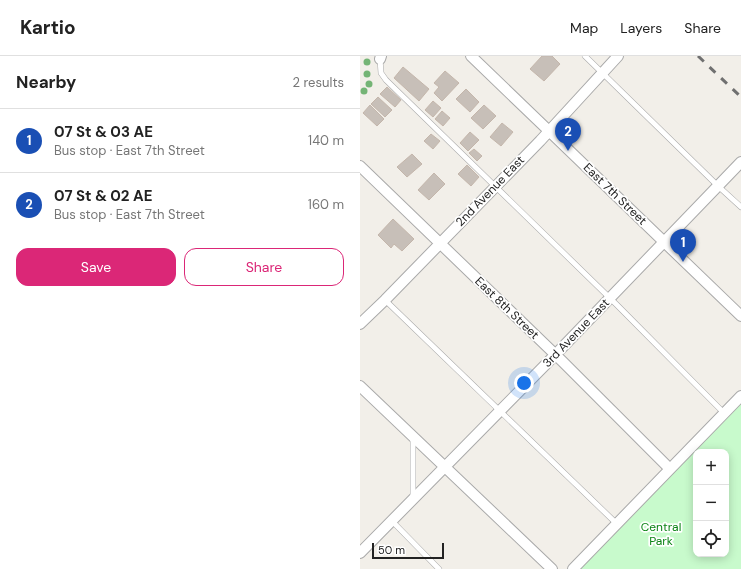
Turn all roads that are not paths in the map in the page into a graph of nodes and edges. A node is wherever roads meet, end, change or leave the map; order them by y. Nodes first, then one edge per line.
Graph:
1 (470, 56) edge
2 (585, 56) edge
3 (618, 56) edge
4 (380, 58) edge
5 (603, 73) junction
6 (549, 130) junction
7 (741, 162) edge
8 (360, 166) edge
9 (495, 186) junction
10 (718, 186) junction
11 (741, 207) edge
12 (664, 242) junction
13 (440, 243) junction
14 (610, 298) junction
15 (385, 300) junction
16 (741, 316) edge
17 (360, 324) edge
18 (555, 355) junction
19 (360, 386) edge
20 (741, 396) edge
21 (500, 411) junction
22 (724, 413) junction
23 (413, 436) junction
24 (444, 466) junction
25 (670, 469) junction
26 (413, 500) junction
27 (392, 521) junction
28 (617, 524) junction
29 (360, 553) edge
30 (439, 569) edge
31 (552, 569) edge
32 (573, 569) edge

1 - 6 street, East 7th Street
2 - 5 lane
3 - 5 street, 2nd Avenue East
4 - 9 lane
5 - 6 street, 2nd Avenue East
5 - 10 lane
6 - 9 street, 2nd Avenue East
6 - 12 street, East 7th Street
7 - 10 street, 3rd Avenue East
8 - 13 street, East 8th Street
9 - 13 street, 2nd Avenue East
9 - 14 lane
10 - 11 lane
10 - 12 street, 3rd Avenue East
12 - 14 street, 3rd Avenue East
12 - 16 street, East 7th Street
13 - 15 street, 2nd Avenue East
13 - 18 street, East 8th Street
14 - 18 street, 3rd Avenue East
14 - 22 lane
15 - 17 street, 2nd Avenue East
15 - 21 lane
18 - 21 street, 3rd Avenue East
18 - 25 street, East 8th Street
19 - 23 street
20 - 22 street
21 - 24 street, 3rd Avenue East
21 - 28 lane
22 - 25 street
23 - 24 street
23 - 26 lane
24 - 26 street, 3rd Avenue East
24 - 31 street
25 - 28 street
26 - 27 street, 3rd Avenue East
27 - 29 street, 3rd Avenue East
27 - 30 lane
28 - 32 street

